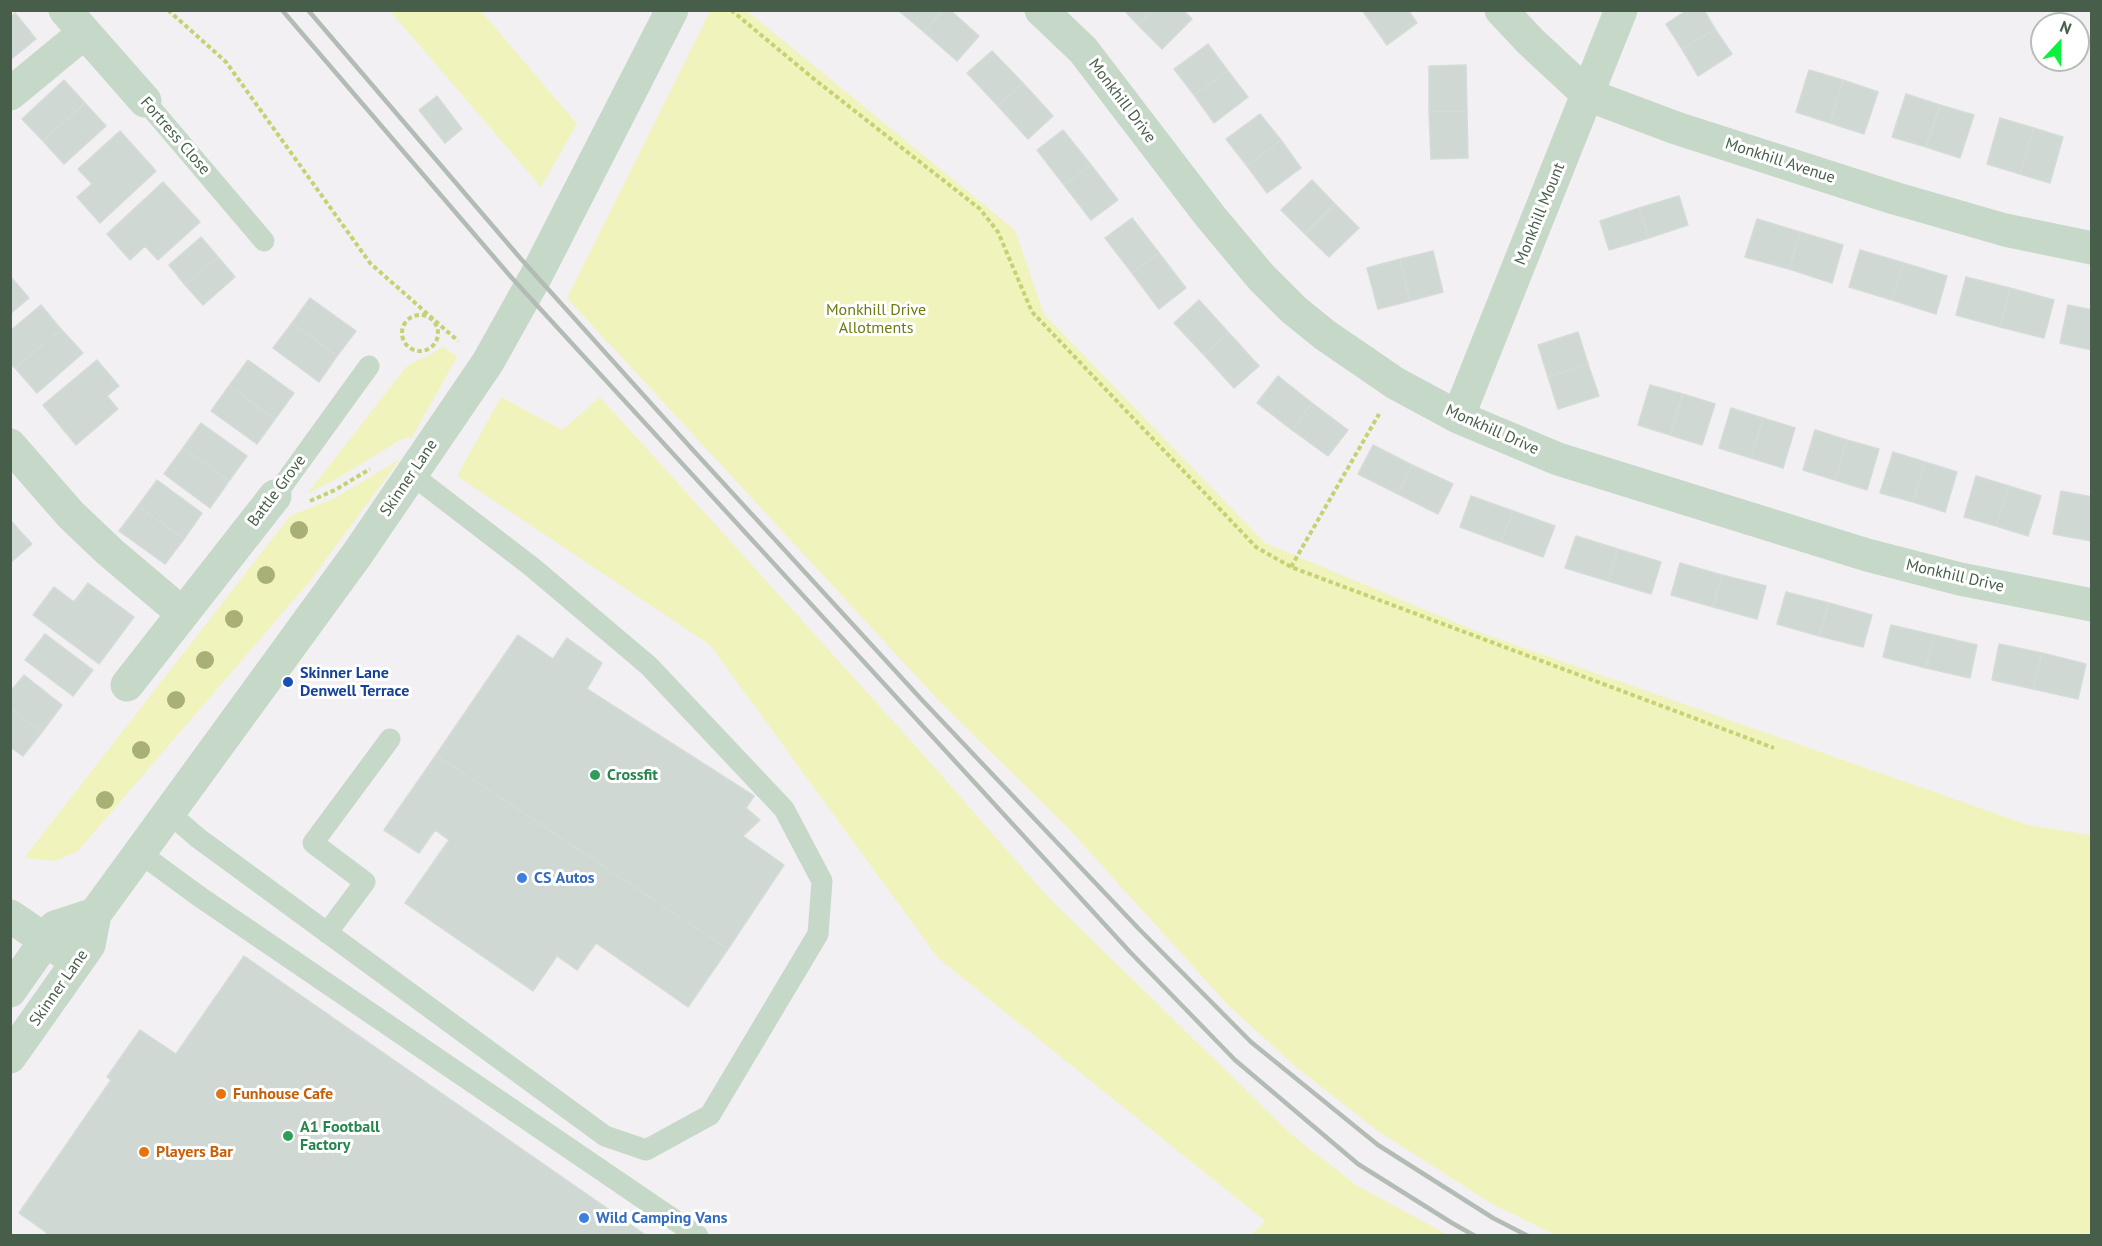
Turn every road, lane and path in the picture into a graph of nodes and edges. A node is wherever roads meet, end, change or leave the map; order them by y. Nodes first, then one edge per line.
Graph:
1 (168, 10) edge
2 (672, 10) edge
3 (731, 10) edge
4 (1041, 10) edge
5 (1502, 10) edge
6 (1621, 10) edge
7 (74, 22) edge
8 (10, 94) edge
9 (1588, 95) junction
10 (145, 101) joint
11 (264, 241) dead end
12 (2091, 248) edge
13 (431, 318) junction
14 (488, 362) junction
15 (369, 366) dead end
16 (1395, 383) junction
17 (1458, 417) junction
18 (10, 445) edge
19 (376, 466) dead end
20 (411, 474) junction
21 (275, 496) junction
22 (1291, 567) junction
23 (2091, 605) edge
24 (182, 613) junction
25 (127, 685) dead end
26 (390, 739) dead end
27 (1774, 748) dead end
28 (169, 813) junction
29 (140, 853) junction
30 (95, 914) junction
31 (10, 916) edge
32 (327, 933) junction
33 (46, 941) junction
34 (77, 962) junction
35 (12, 985) edge
36 (53, 996) junction
37 (10, 1057) edge
38 (698, 1236) edge

1 - 13 path
2 - 14 street, Skinner Lane
3 - 22 path
4 - 16 street, Monkhill Drive
5 - 9 street, Monkhill Avenue
6 - 9 street, Monkhill Mount
7 - 8 street, Fortress Close
7 - 10 street, Fortress Close
9 - 12 street, Monkhill Avenue
9 - 17 street, Monkhill Mount
10 - 11 lane, Fortress Close
13 - 13 path
13 - 14 path
14 - 20 street, Skinner Lane
15 - 21 lane, Battle Grove
16 - 17 street, Monkhill Drive
16 - 22 path
17 - 23 street, Monkhill Drive
18 - 24 street
19 - 21 path
20 - 28 street, Skinner Lane
20 - 32 lane
21 - 24 street, Battle Grove
22 - 27 path
24 - 25 street, Battle Grove
26 - 32 lane
28 - 29 street, Skinner Lane
28 - 32 lane
29 - 30 street, Skinner Lane
29 - 38 lane
30 - 33 street, Skinner Lane
30 - 34 street, Skinner Lane
31 - 33 street
33 - 34 street
33 - 35 street, Skinner Lane
34 - 36 street, Skinner Lane
35 - 36 street
36 - 37 street, Skinner Lane

